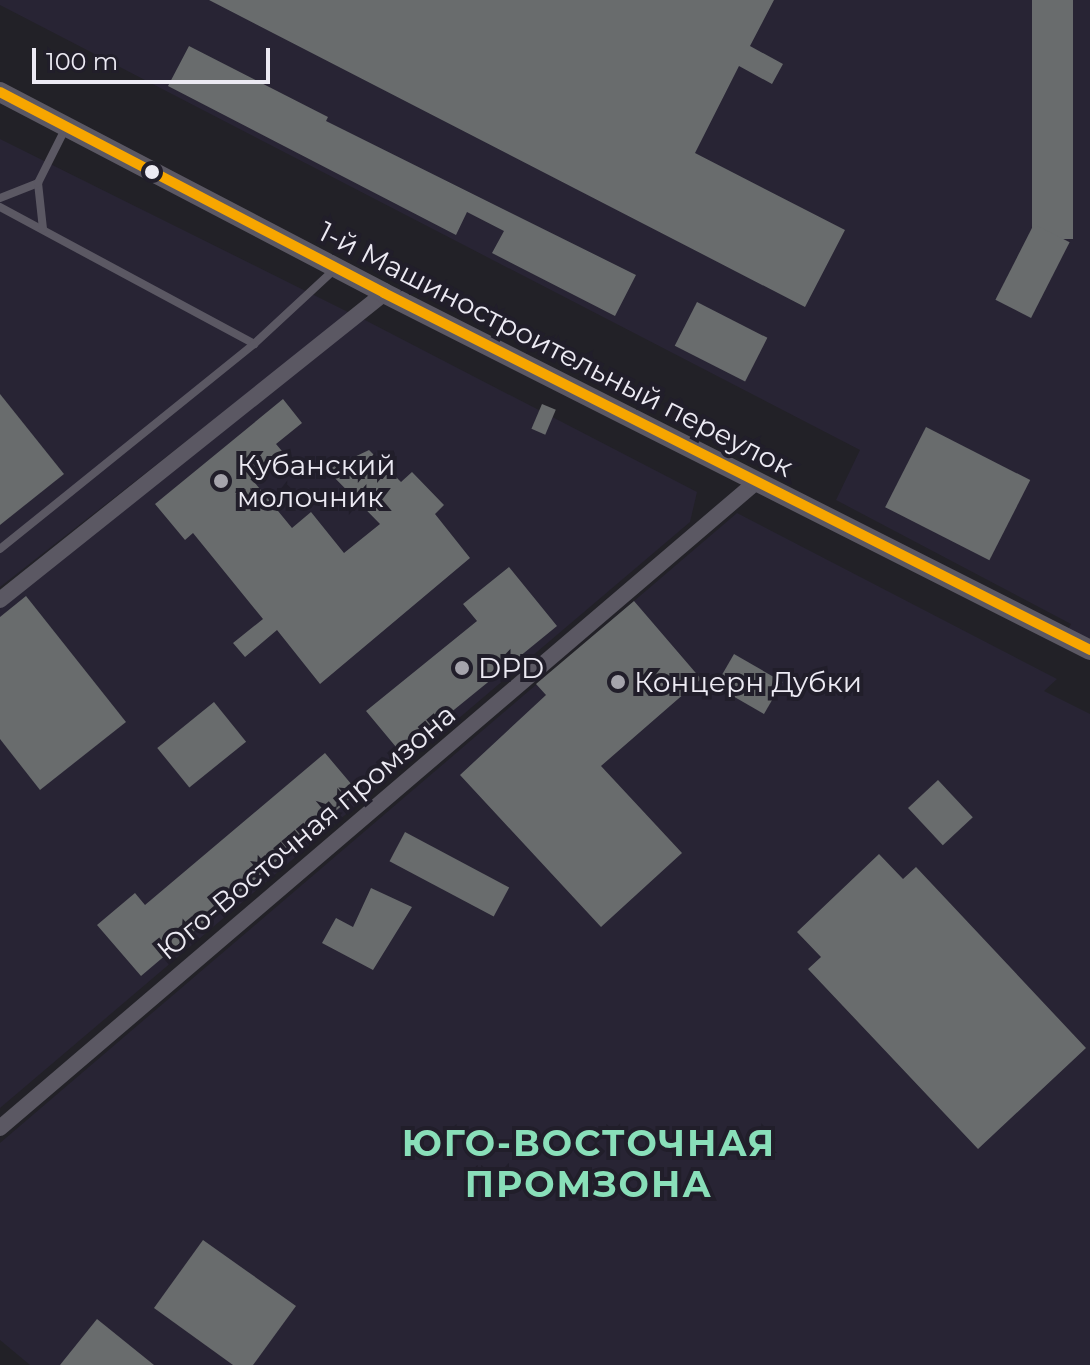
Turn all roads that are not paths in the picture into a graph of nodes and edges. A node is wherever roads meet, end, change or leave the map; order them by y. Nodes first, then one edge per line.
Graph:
1 (0, 92) edge
2 (67, 127) junction
3 (38, 183) junction
4 (0, 198) edge
5 (0, 207) edge
6 (43, 229) junction
7 (335, 268) junction
8 (384, 293) junction
9 (254, 344) junction
10 (755, 483) junction
11 (0, 549) edge
12 (0, 600) edge
13 (1090, 650) edge
14 (0, 1128) edge

1 - 2 street, 1-й Машиностроительный переулок
2 - 3 lane
2 - 7 street, 1-й Машиностроительный переулок
3 - 4 lane
3 - 6 lane
5 - 6 lane
6 - 9 lane
7 - 8 street, 1-й Машиностроительный переулок
7 - 9 lane
8 - 10 street, 1-й Машиностроительный переулок
8 - 12 street
9 - 11 lane
10 - 13 street, 1-й Машиностроительный переулок
10 - 14 street, Юго-Восточная промзона

